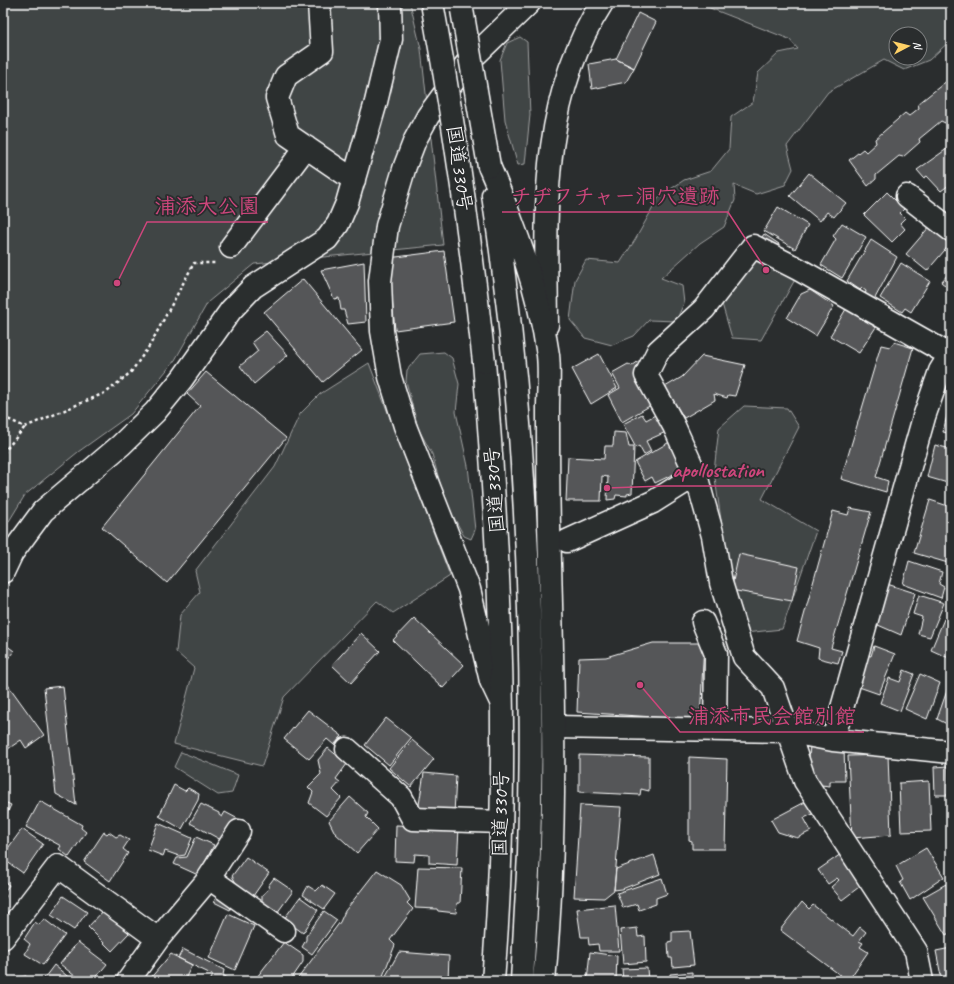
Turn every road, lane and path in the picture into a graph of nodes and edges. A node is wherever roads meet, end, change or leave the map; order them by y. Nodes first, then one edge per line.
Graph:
1 (319, 3) edge
2 (390, 3) edge
3 (432, 3) edge
4 (461, 3) edge
5 (602, 3) edge
6 (521, 10) edge
7 (306, 147) junction
8 (489, 166) junction
9 (354, 180) junction
10 (907, 196) dead end
11 (951, 230) edge
12 (231, 247) joint
13 (951, 354) edge
14 (548, 357) junction
15 (3, 416) edge
16 (25, 427) junction
17 (3, 453) edge
18 (696, 475) junction
19 (567, 541) dead end
20 (3, 572) edge
21 (703, 622) dead end
22 (501, 702) junction
23 (554, 727) junction
24 (714, 730) junction
25 (786, 731) junction
26 (833, 740) junction
27 (347, 749) dead end
28 (951, 752) edge
29 (501, 822) junction
30 (239, 831) dead end
31 (208, 878) junction
32 (284, 932) dead end
33 (3, 938) edge
34 (158, 939) junction
35 (128, 981) edge
36 (493, 981) edge
37 (522, 981) edge
38 (544, 981) edge
39 (922, 981) edge

1 - 7 main road
2 - 9 main road
3 - 22 main road, 国道330号, bridge
4 - 8 main road, 国道330号, bridge
5 - 14 main road
6 - 22 main road
7 - 9 main road
7 - 12 main road
8 - 14 main road
8 - 37 main road, 国道330号
9 - 20 main road
10 - 11 main road
12 - 16 path
13 - 18 main road
13 - 26 main road
14 - 23 main road
15 - 16 path
16 - 17 path
18 - 19 main road
18 - 25 main road
21 - 24 main road
22 - 29 main road, 国道330号
23 - 24 main road
23 - 38 main road
24 - 25 main road
25 - 26 main road
25 - 39 main road
26 - 28 main road
27 - 29 main road
29 - 36 main road, 国道330号
30 - 31 main road
31 - 32 main road
31 - 34 main road
33 - 34 main road
34 - 35 main road

